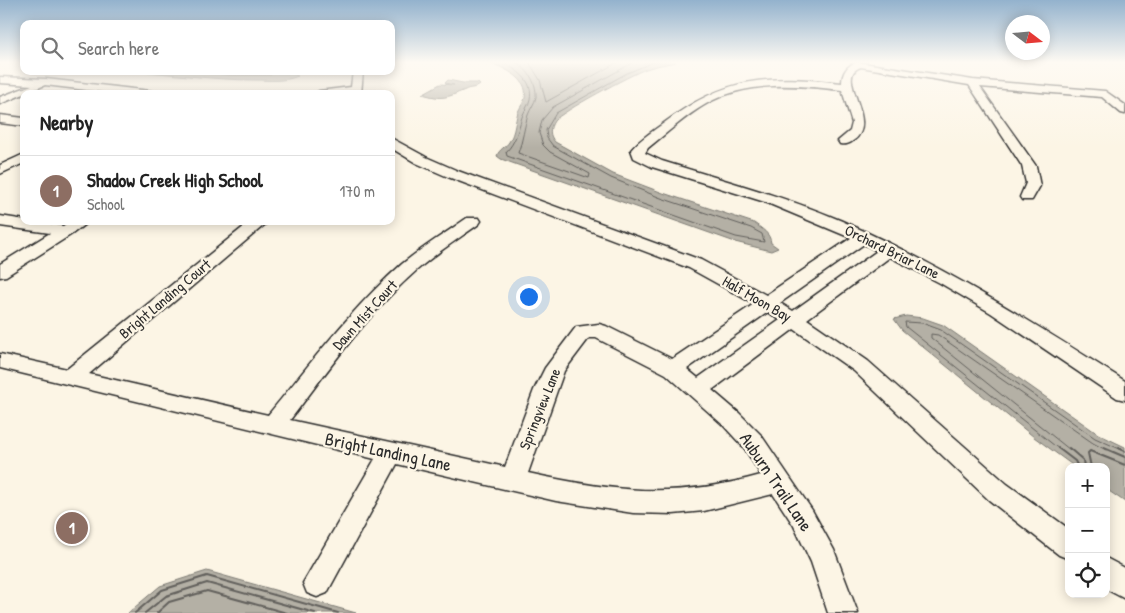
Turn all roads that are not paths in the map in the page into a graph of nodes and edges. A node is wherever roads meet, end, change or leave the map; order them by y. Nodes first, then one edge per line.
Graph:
1 (729, 91) edge
2 (848, 91) edge
3 (977, 91) edge
4 (1064, 91) edge
5 (20, 93) edge
6 (0, 101) edge
7 (20, 101) edge
8 (0, 109) edge
9 (1125, 111) edge
10 (0, 119) edge
11 (20, 122) edge
12 (844, 141) dead end
13 (395, 144) edge
14 (639, 155) joint
15 (20, 160) edge
16 (0, 170) edge
17 (1027, 197) dead end
18 (0, 221) edge
19 (473, 222) dead end
20 (20, 224) edge
21 (26, 225) edge
22 (75, 225) edge
23 (255, 225) edge
24 (66, 231) junction
25 (863, 237) junction
26 (889, 250) junction
27 (0, 272) edge
28 (766, 304) junction
29 (793, 319) junction
30 (599, 331) joint
31 (0, 361) edge
32 (673, 369) junction
33 (71, 377) junction
34 (698, 390) junction
35 (1125, 392) edge
36 (273, 426) junction
37 (391, 453) junction
38 (513, 479) junction
39 (779, 481) junction
40 (1065, 543) edge
41 (1110, 575) edge
42 (317, 583) dead end
43 (1125, 585) edge
44 (843, 613) edge

1 - 14 street
2 - 12 street
3 - 17 street
4 - 9 street
5 - 6 street
7 - 8 street
10 - 11 street
13 - 28 street, Half Moon Bay
14 - 25 street, Orchard Briar Lane
15 - 16 street
18 - 20 street
19 - 36 street, Dawn Mist Court
21 - 24 street
22 - 24 street
23 - 33 street, Bright Landing Court
24 - 27 street
25 - 26 street, Orchard Briar Lane
25 - 28 street
26 - 29 street
26 - 35 street, Orchard Briar Lane
28 - 29 street, Half Moon Bay
28 - 32 street
29 - 34 street
29 - 40 street, Half Moon Bay
30 - 32 street, Auburn Trail Lane
30 - 38 street, Springview Lane
31 - 33 street, Bright Landing Lane
32 - 34 street, Auburn Trail Lane
33 - 36 street, Bright Landing Lane
34 - 39 street, Auburn Trail Lane
36 - 37 street, Bright Landing Lane
37 - 38 street, Bright Landing Lane
37 - 42 street
38 - 39 street, Bright Landing Lane
39 - 44 street, Auburn Trail Lane
41 - 43 street

